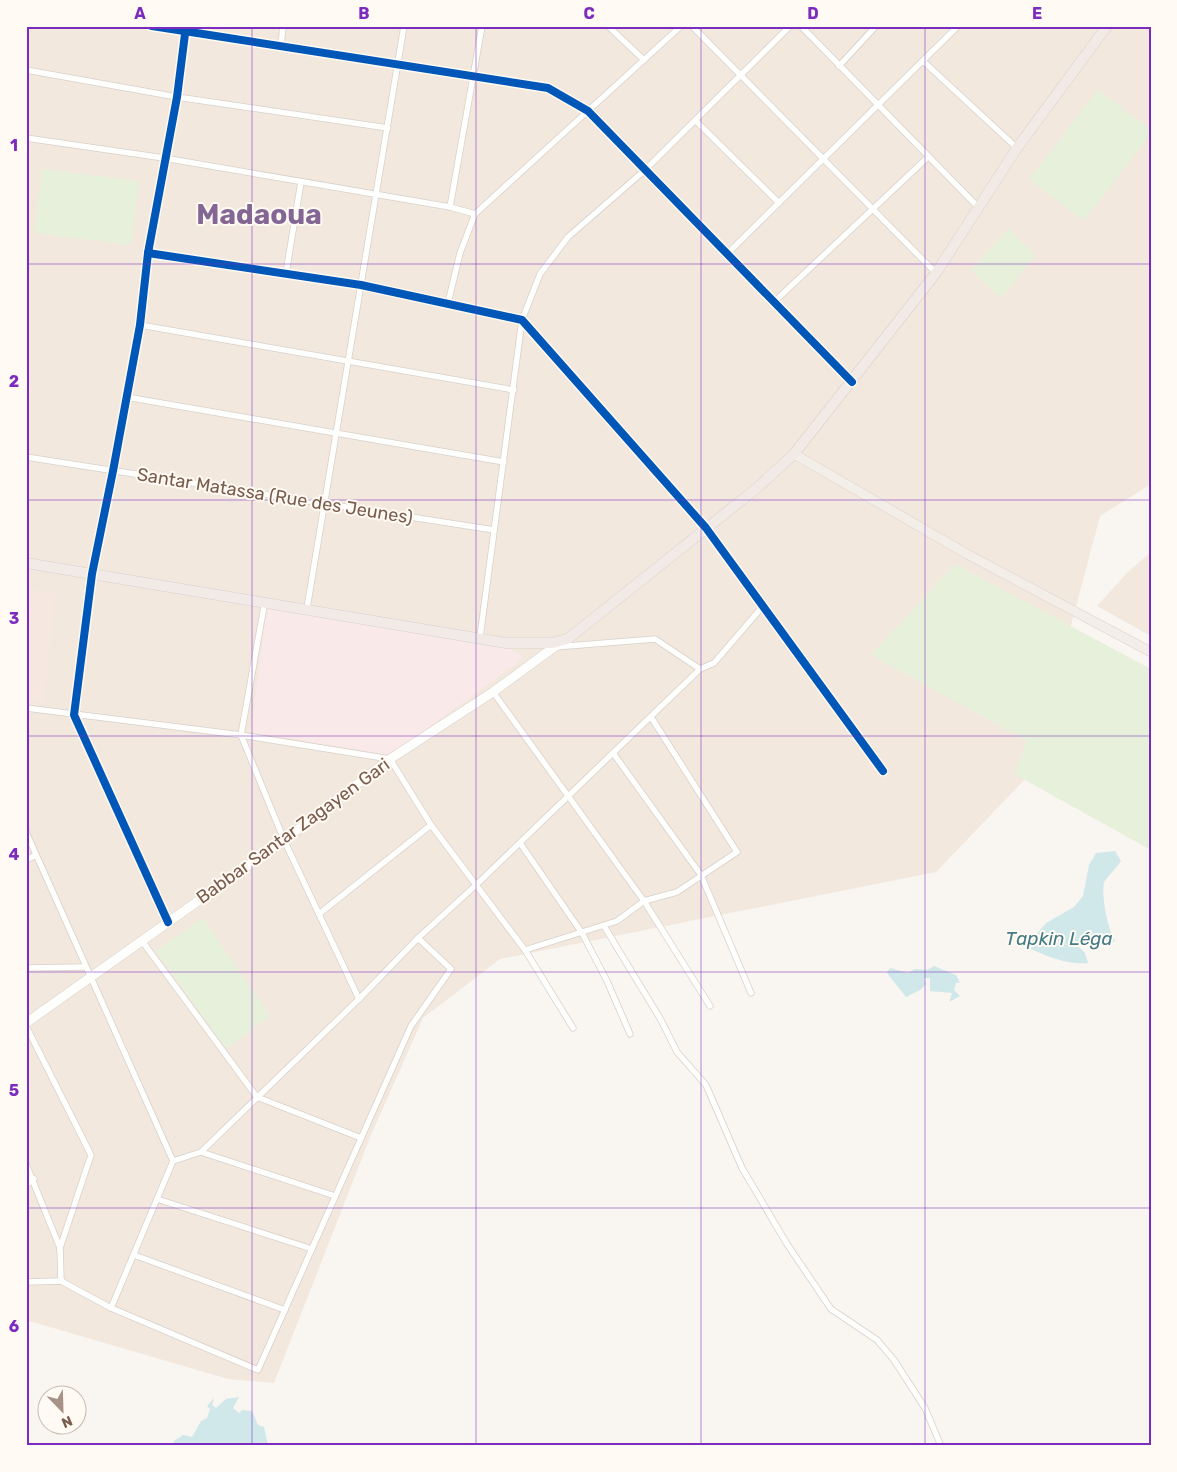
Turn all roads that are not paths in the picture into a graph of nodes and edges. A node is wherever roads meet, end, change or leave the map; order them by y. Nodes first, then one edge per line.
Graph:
1 (152, 26) edge
2 (283, 26) edge
3 (404, 26) edge
4 (482, 26) edge
5 (608, 26) edge
6 (681, 26) edge
7 (692, 26) edge
8 (790, 26) edge
9 (801, 26) edge
10 (876, 26) edge
11 (958, 26) edge
12 (1104, 27) edge
13 (186, 29) edge
14 (280, 45) junction
15 (644, 60) junction
16 (923, 61) junction
17 (398, 64) junction
18 (839, 66) junction
19 (26, 70) edge
20 (474, 76) junction
21 (740, 76) junction
22 (177, 97) junction
23 (878, 105) junction
24 (588, 111) junction
25 (696, 121) junction
26 (388, 128) junction
27 (26, 138) edge
28 (1017, 148) junction
29 (928, 157) junction
30 (164, 158) junction
31 (823, 160) junction
32 (646, 170) junction
33 (301, 182) junction
34 (376, 195) junction
35 (779, 203) junction
36 (450, 207) junction
37 (979, 208) junction
38 (873, 210) junction
39 (475, 214) junction
40 (148, 253) junction
41 (727, 254) junction
42 (286, 273) junction
43 (936, 273) junction
44 (361, 285) junction
45 (774, 302) junction
46 (448, 303) junction
47 (522, 320) junction
48 (140, 325) junction
49 (348, 362) junction
50 (852, 382) junction
51 (514, 390) junction
52 (126, 397) junction
53 (336, 434) junction
54 (794, 454) junction
55 (26, 457) edge
56 (504, 462) junction
57 (113, 471) junction
58 (325, 505) junction
59 (706, 528) junction
60 (494, 530) junction
61 (26, 563) edge
62 (92, 574) junction
63 (265, 601) junction
64 (763, 606) junction
65 (307, 608) junction
66 (480, 637) junction
67 (558, 644) junction
68 (1151, 652) edge
69 (700, 669) junction
70 (493, 692) junction
71 (26, 708) edge
72 (74, 715) junction
73 (651, 717) junction
74 (241, 735) junction
75 (614, 753) junction
76 (390, 759) junction
77 (883, 771) dead end
78 (569, 796) junction
79 (431, 825) junction
80 (26, 832) edge
81 (284, 840) junction
82 (520, 844) junction
83 (36, 854) junction
84 (26, 860) edge
85 (701, 875) junction
86 (476, 885) junction
87 (644, 902) junction
88 (319, 914) junction
89 (168, 922) junction
90 (604, 926) junction
91 (582, 933) junction
92 (418, 938) junction
93 (142, 941) junction
94 (525, 950) junction
95 (85, 967) junction
96 (26, 968) edge
97 (90, 977) junction
98 (751, 993) dead end
99 (359, 999) junction
100 (710, 1006) dead end
101 (26, 1024) edge
102 (574, 1028) dead end
103 (630, 1034) dead end
104 (257, 1097) junction
105 (361, 1138) junction
106 (201, 1152) junction
107 (173, 1161) junction
108 (26, 1164) edge
109 (34, 1179) junction
110 (26, 1186) edge
111 (335, 1196) junction
112 (157, 1199) junction
113 (60, 1248) junction
114 (312, 1249) junction
115 (134, 1255) junction
116 (61, 1280) junction
117 (26, 1282) edge
118 (111, 1308) junction
119 (285, 1310) junction
120 (941, 1446) edge

1 - 13 street
2 - 14 street
3 - 17 street
4 - 20 street
5 - 15 street
6 - 15 street
7 - 21 street
8 - 21 street
9 - 18 street
10 - 18 street
11 - 16 street
12 - 28 highway
13 - 14 street
13 - 22 street
14 - 17 street
15 - 24 street
16 - 23 street
16 - 28 street
17 - 20 street
17 - 26 street
18 - 23 street
19 - 22 street
20 - 24 street
20 - 36 street
21 - 25 street
21 - 31 street
22 - 26 street
22 - 30 street
23 - 29 street
23 - 31 street
24 - 32 street
24 - 39 street
25 - 32 street
25 - 35 street
26 - 34 street
27 - 30 street
28 - 37 highway
29 - 37 street
29 - 38 street
30 - 33 street
30 - 40 street
31 - 35 street
31 - 38 street
32 - 41 street
32 - 47 street
33 - 34 street
33 - 42 street
34 - 36 street
34 - 44 street
35 - 41 street
36 - 39 street
37 - 43 highway
38 - 43 street
38 - 45 street
39 - 46 street
40 - 42 street
40 - 48 street
41 - 45 street
42 - 44 street
43 - 50 highway
44 - 46 street
44 - 49 street
45 - 50 street
46 - 47 street
47 - 51 street
47 - 59 street
48 - 49 street
48 - 52 street
49 - 51 street
49 - 53 street
50 - 54 highway
51 - 56 street
52 - 53 street
52 - 57 street
53 - 56 street
53 - 58 street
54 - 59 highway
54 - 68 main road
55 - 57 street, Santar Matassa (Rue des Jeunes)
56 - 60 street
57 - 58 street, Santar Matassa (Rue des Jeunes)
57 - 62 street
58 - 60 street, Santar Matassa (Rue des Jeunes)
58 - 65 street
59 - 64 street
59 - 67 highway
60 - 66 street
61 - 62 highway
62 - 63 highway
62 - 72 street
63 - 65 highway
63 - 74 street
64 - 69 street
64 - 77 street
65 - 66 highway
66 - 67 highway
67 - 69 street
67 - 70 street, Babbar Santar Zagayen Gari
69 - 73 street
70 - 76 street, Babbar Santar Zagayen Gari
70 - 78 street
71 - 72 street
72 - 74 street
72 - 89 street
73 - 75 street
73 - 85 street
74 - 76 street
74 - 81 street
75 - 78 street
75 - 85 street
76 - 79 street
76 - 81 street, Babbar Santar Zagayen Gari
78 - 82 street
78 - 87 street
79 - 86 street
79 - 88 street
80 - 83 street
81 - 88 street
81 - 89 street, Babbar Santar Zagayen Gari
82 - 86 street
82 - 91 street
83 - 84 street
83 - 95 street
85 - 87 street
85 - 98 street
86 - 92 street
86 - 94 street
87 - 90 street
87 - 100 street
88 - 99 street
89 - 93 street, Babbar Santar Zagayen Gari
90 - 91 street
90 - 120 street
91 - 94 street
91 - 103 street
92 - 99 street
92 - 105 street
93 - 97 street, Babbar Santar Zagayen Gari
93 - 104 street
94 - 102 street
95 - 96 street
95 - 97 street
97 - 101 street, Babbar Santar Zagayen Gari
97 - 107 street
99 - 104 street
101 - 113 street
104 - 105 street
104 - 106 street
105 - 111 street
106 - 107 street
106 - 111 street
107 - 112 street
108 - 109 street
109 - 110 street
109 - 113 street
111 - 114 street
112 - 114 street
112 - 115 street
113 - 116 street
114 - 119 street
115 - 118 street
115 - 119 street
116 - 117 street
116 - 118 street
118 - 119 street

